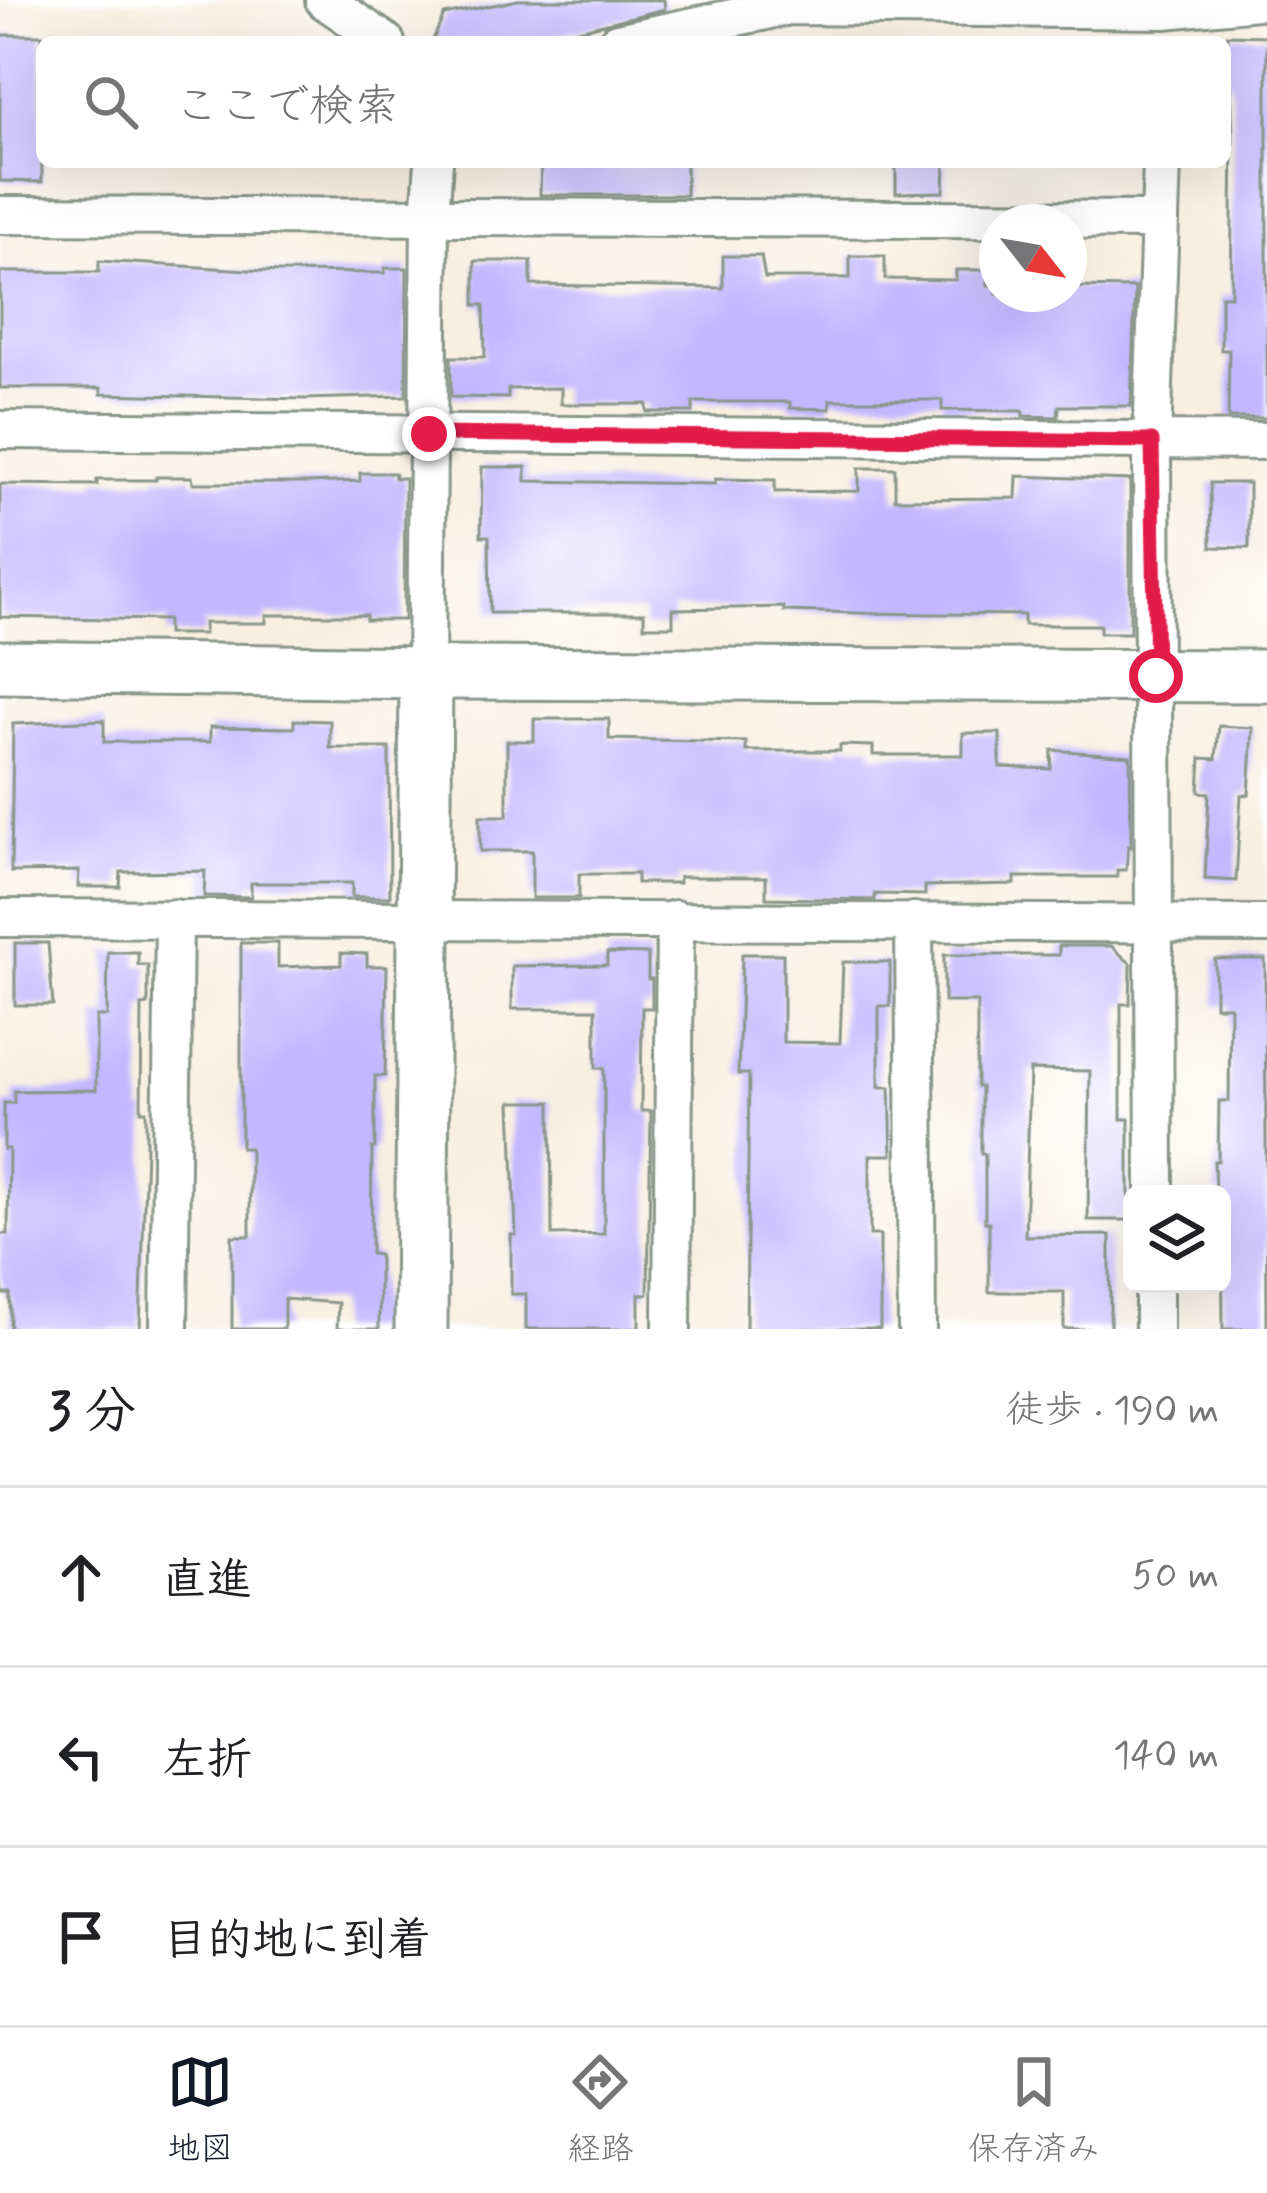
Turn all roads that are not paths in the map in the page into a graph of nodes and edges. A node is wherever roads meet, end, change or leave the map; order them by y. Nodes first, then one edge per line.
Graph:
1 (324, 0) edge
2 (1267, 0) edge
3 (1164, 26) edge
4 (377, 36) edge
5 (646, 36) edge
6 (434, 168) edge
7 (1162, 168) edge
8 (0, 215) edge
9 (430, 217) junction
10 (1160, 220) junction
11 (0, 430) edge
12 (429, 434) junction
13 (1152, 441) junction
14 (1267, 441) edge
15 (0, 667) edge
16 (426, 673) junction
17 (1156, 676) junction
18 (1267, 676) edge
19 (0, 918) edge
20 (174, 918) junction
21 (424, 918) junction
22 (675, 919) junction
23 (914, 921) junction
24 (1155, 923) junction
25 (1267, 924) edge
26 (1155, 1185) edge
27 (1154, 1293) edge
28 (170, 1329) edge
29 (421, 1329) edge
30 (671, 1329) edge
31 (917, 1329) edge
32 (1154, 1329) edge

1 - 4 street
2 - 3 street
3 - 5 street
6 - 9 street
7 - 10 street
8 - 9 street
9 - 10 street
9 - 12 street
10 - 13 street
11 - 12 street
12 - 13 street
12 - 16 street
13 - 14 street
13 - 17 street
15 - 16 street
16 - 17 street
16 - 21 street
17 - 18 street
17 - 24 street
19 - 20 street
20 - 21 street
20 - 28 street
21 - 22 street
21 - 29 street
22 - 23 street
22 - 30 street
23 - 24 street
23 - 31 street
24 - 25 street
24 - 26 street
27 - 32 street

